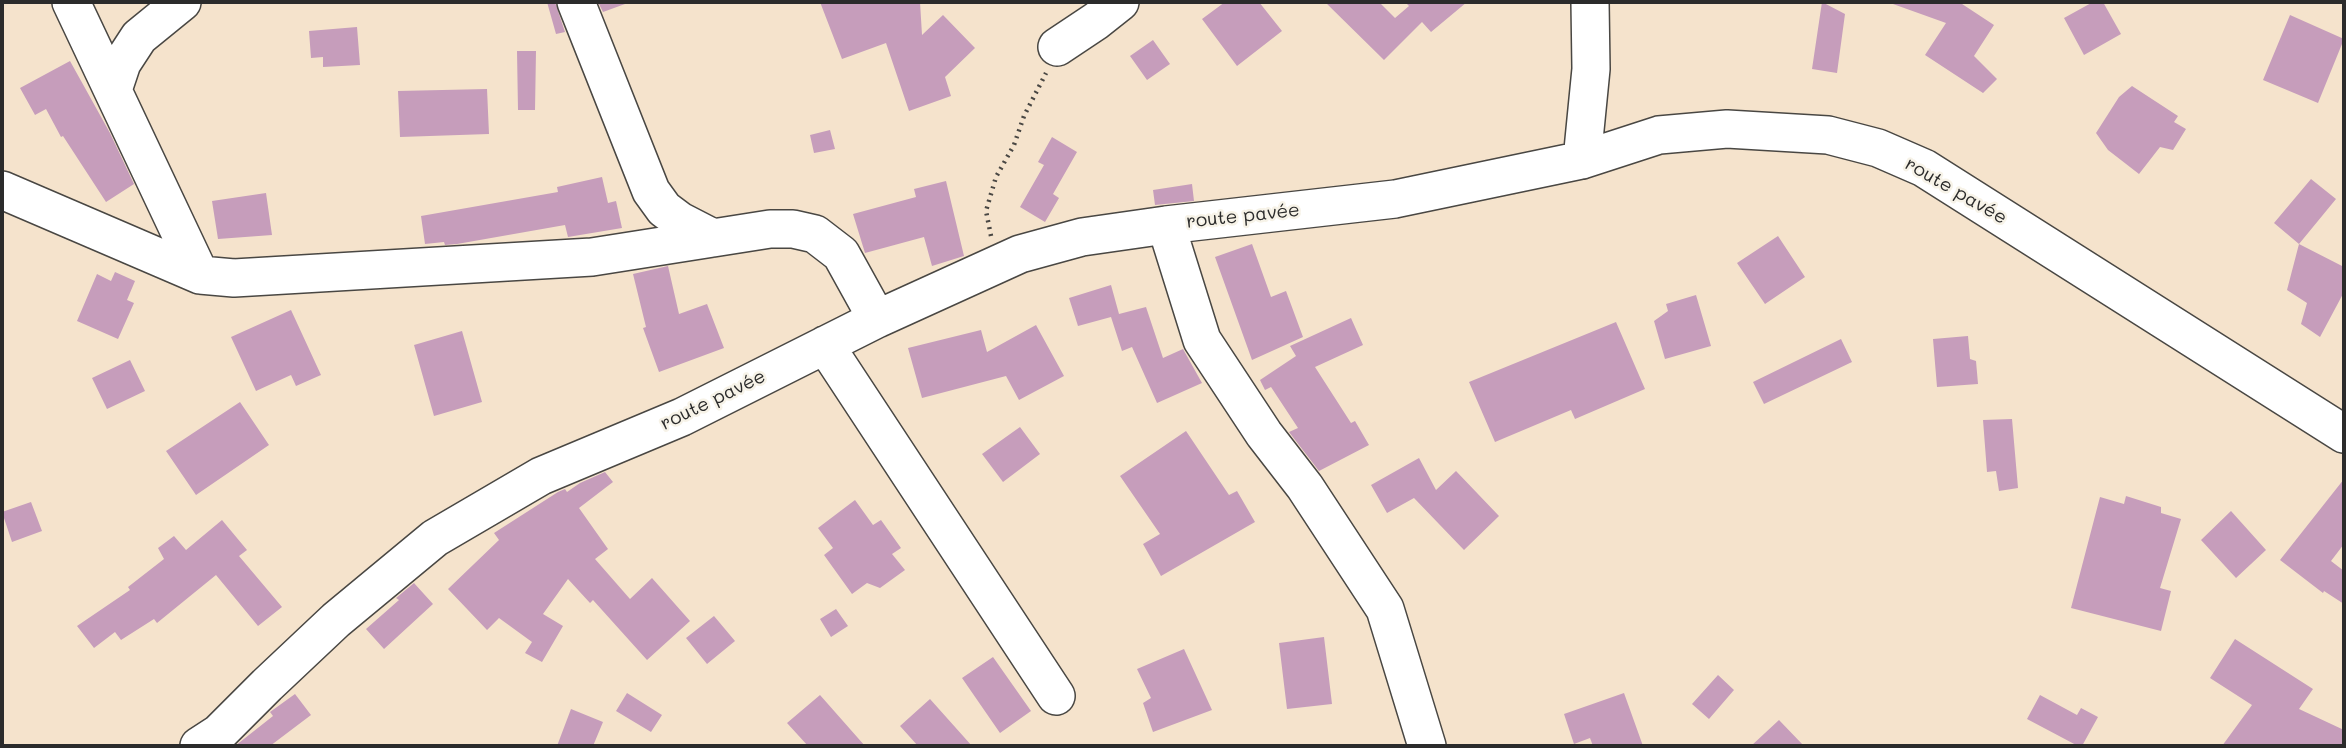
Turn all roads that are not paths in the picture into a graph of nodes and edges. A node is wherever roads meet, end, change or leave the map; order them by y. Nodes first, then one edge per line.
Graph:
1 (71, 2) edge
2 (182, 2) edge
3 (576, 2) edge
4 (1120, 2) edge
5 (1590, 2) edge
6 (1057, 47) road end
7 (113, 90) junction
8 (1582, 160) junction
9 (2, 190) edge
10 (1166, 225) junction
11 (713, 238) junction
12 (200, 275) junction
13 (877, 319) junction
14 (825, 345) junction
15 (2344, 434) edge
16 (1056, 696) dead end
17 (199, 746) edge
18 (1427, 746) edge

1 - 7 street
2 - 7 street
3 - 11 street
4 - 6 street
5 - 8 street
7 - 12 street
8 - 10 street, route pavée
8 - 15 street, route pavée
9 - 12 street
10 - 13 street, route pavée
10 - 18 street
11 - 12 street
11 - 13 street
13 - 14 street, route pavée
14 - 16 street
14 - 17 street, route pavée

